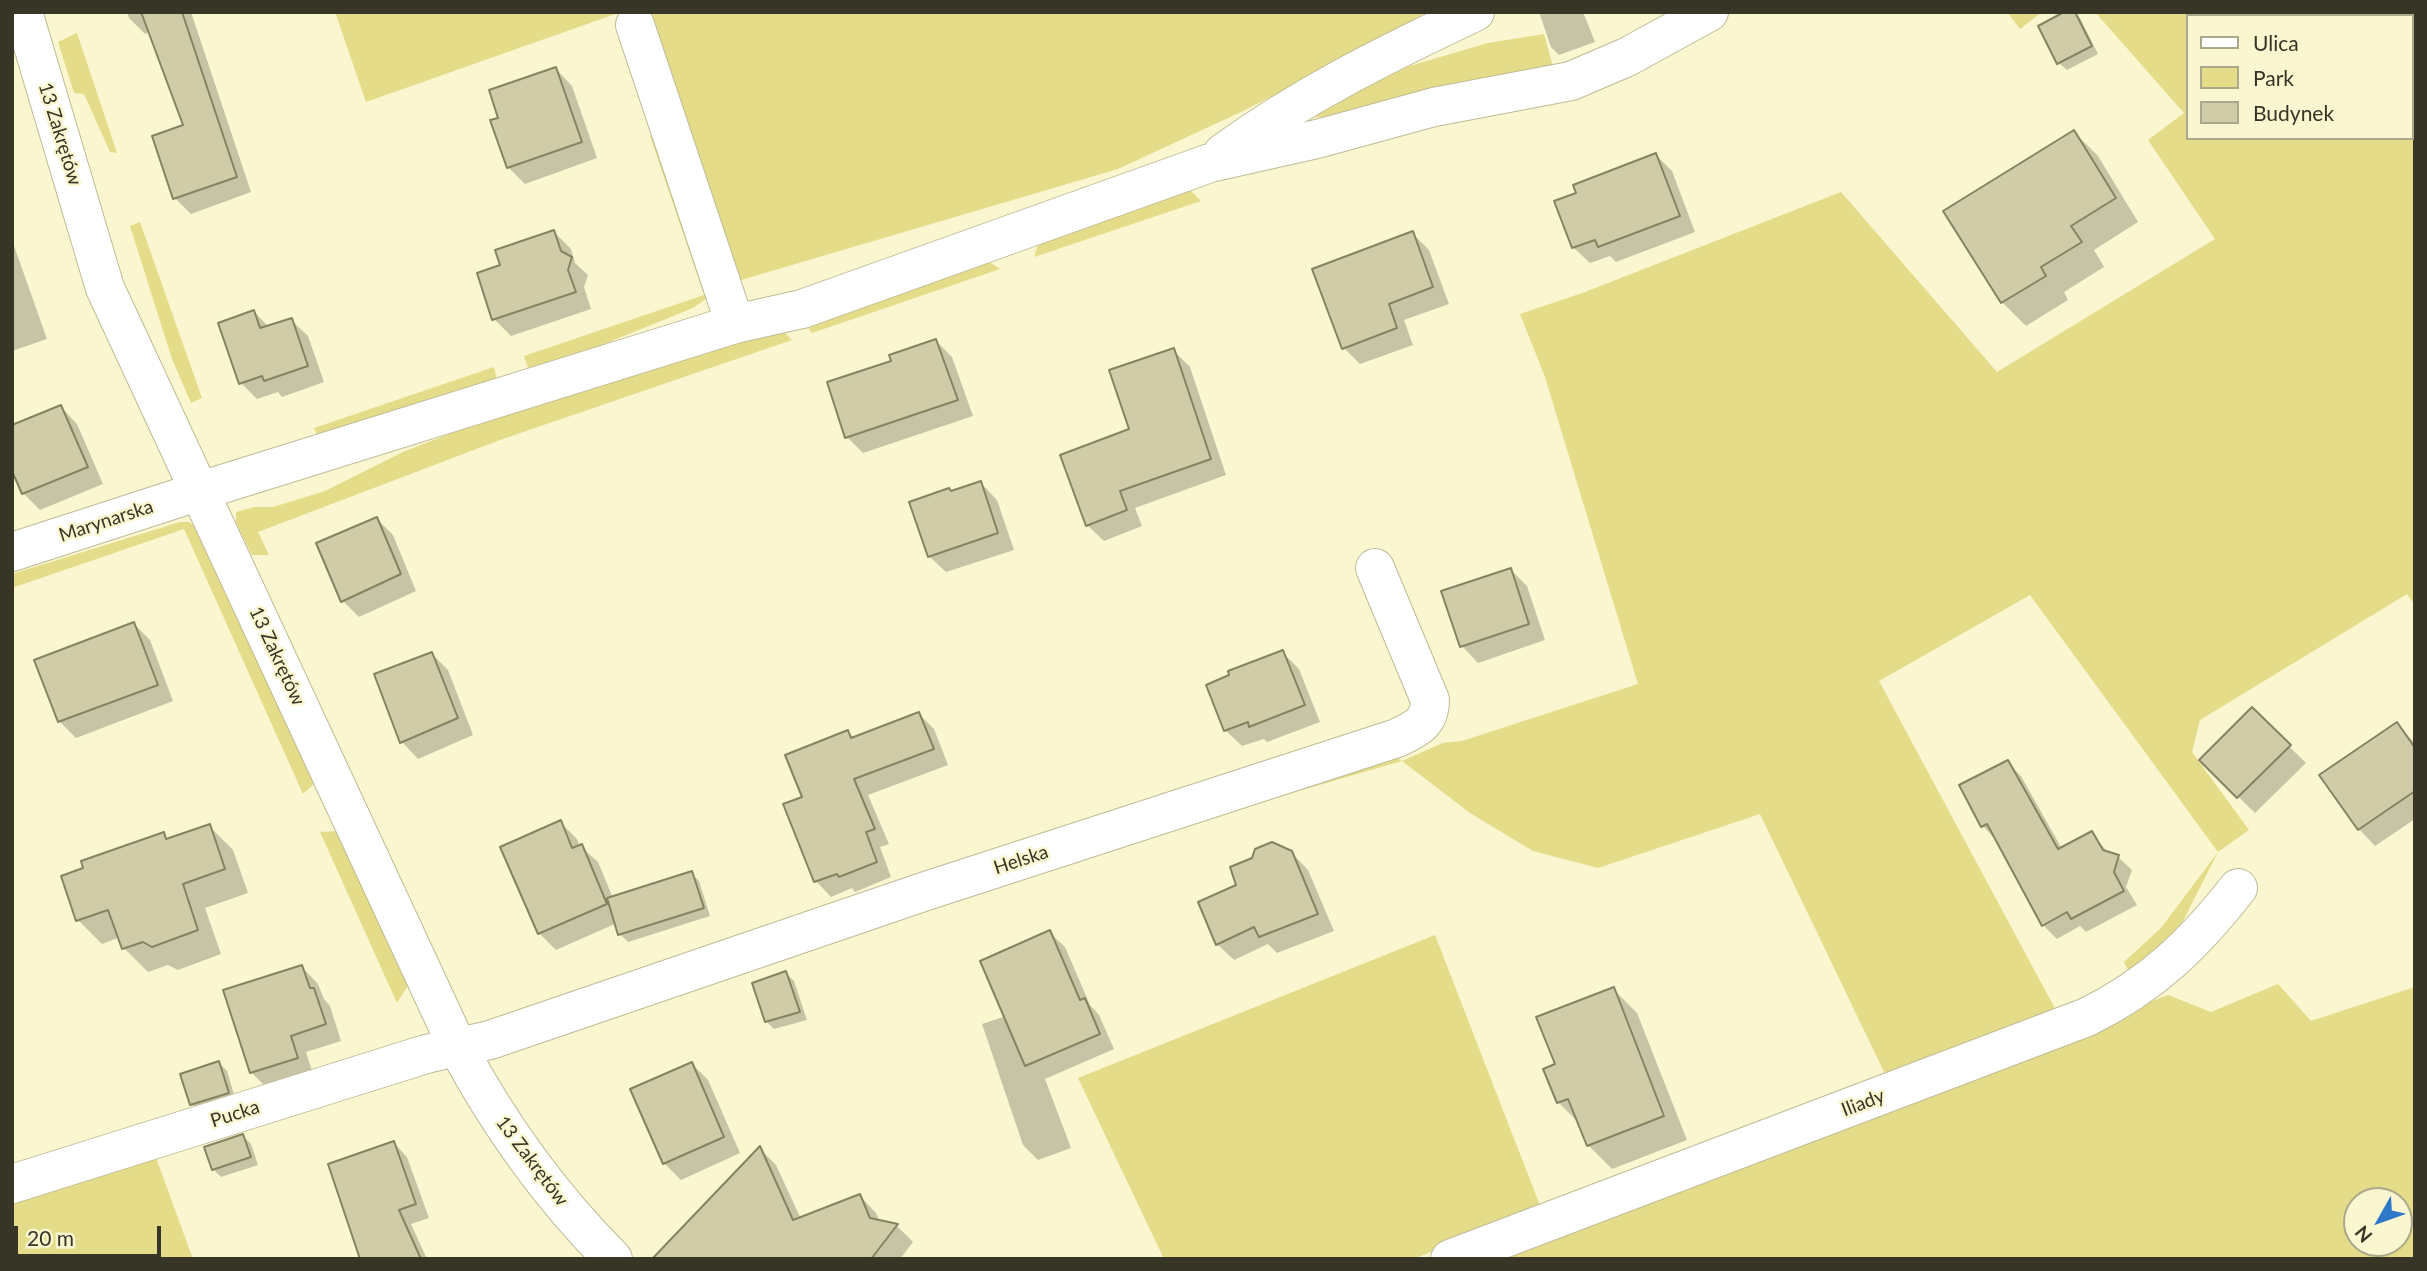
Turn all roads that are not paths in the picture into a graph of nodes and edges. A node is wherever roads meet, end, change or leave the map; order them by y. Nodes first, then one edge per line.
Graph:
1 (23, 12) edge
2 (1475, 12) edge
3 (1709, 12) edge
4 (635, 25) dead end
5 (1210, 163) junction
6 (735, 324) junction
7 (200, 491) junction
8 (12, 552) edge
9 (1375, 568) dead end
10 (2238, 888) dead end
11 (457, 1046) junction
12 (12, 1184) edge
13 (613, 1259) edge
14 (1450, 1259) edge

1 - 7 street, 13 Zakrętów
2 - 5 street
3 - 5 street
4 - 6 street
5 - 6 street, Marynarska
6 - 7 street, Marynarska
7 - 8 street, Marynarska
7 - 11 street, 13 Zakrętów
9 - 11 street, Helska
10 - 14 street, Iliady
11 - 12 street, Pucka
11 - 13 street, 13 Zakrętów

